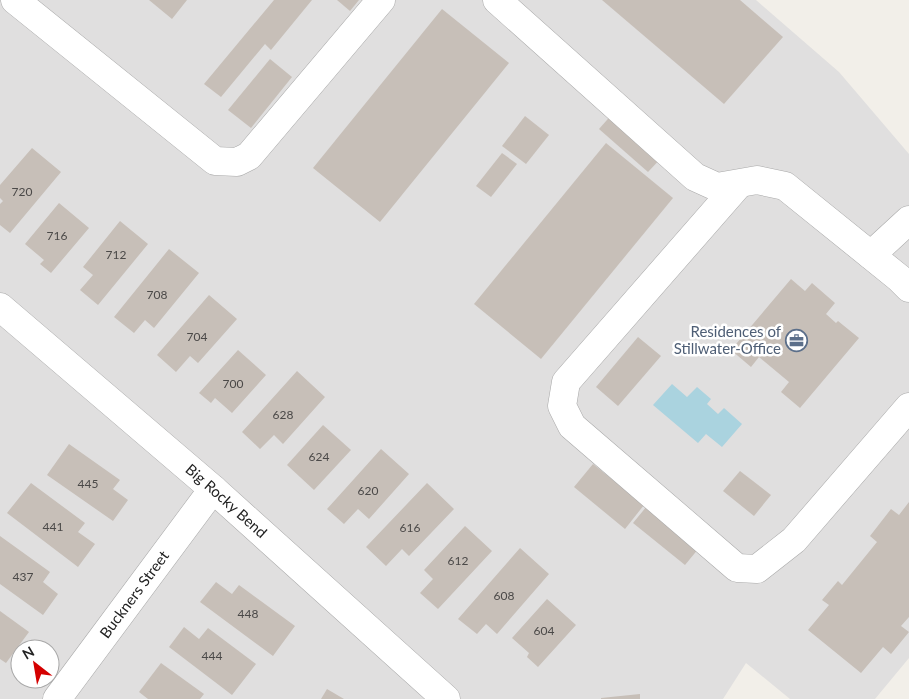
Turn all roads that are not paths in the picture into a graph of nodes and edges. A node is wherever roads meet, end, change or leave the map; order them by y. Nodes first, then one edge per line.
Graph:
1 (16, 0) edge
2 (381, 0) edge
3 (497, 0) edge
4 (739, 184) junction
5 (909, 220) edge
6 (872, 255) junction
7 (906, 278) edge
8 (0, 307) edge
9 (909, 407) edge
10 (213, 490) junction
11 (57, 699) edge
12 (446, 699) edge

1 - 2 street
3 - 4 street
4 - 6 street
4 - 9 street
5 - 6 street
6 - 7 street
8 - 10 street, Big Rocky Bend
10 - 11 street, Buckners Street
10 - 12 street, Big Rocky Bend

